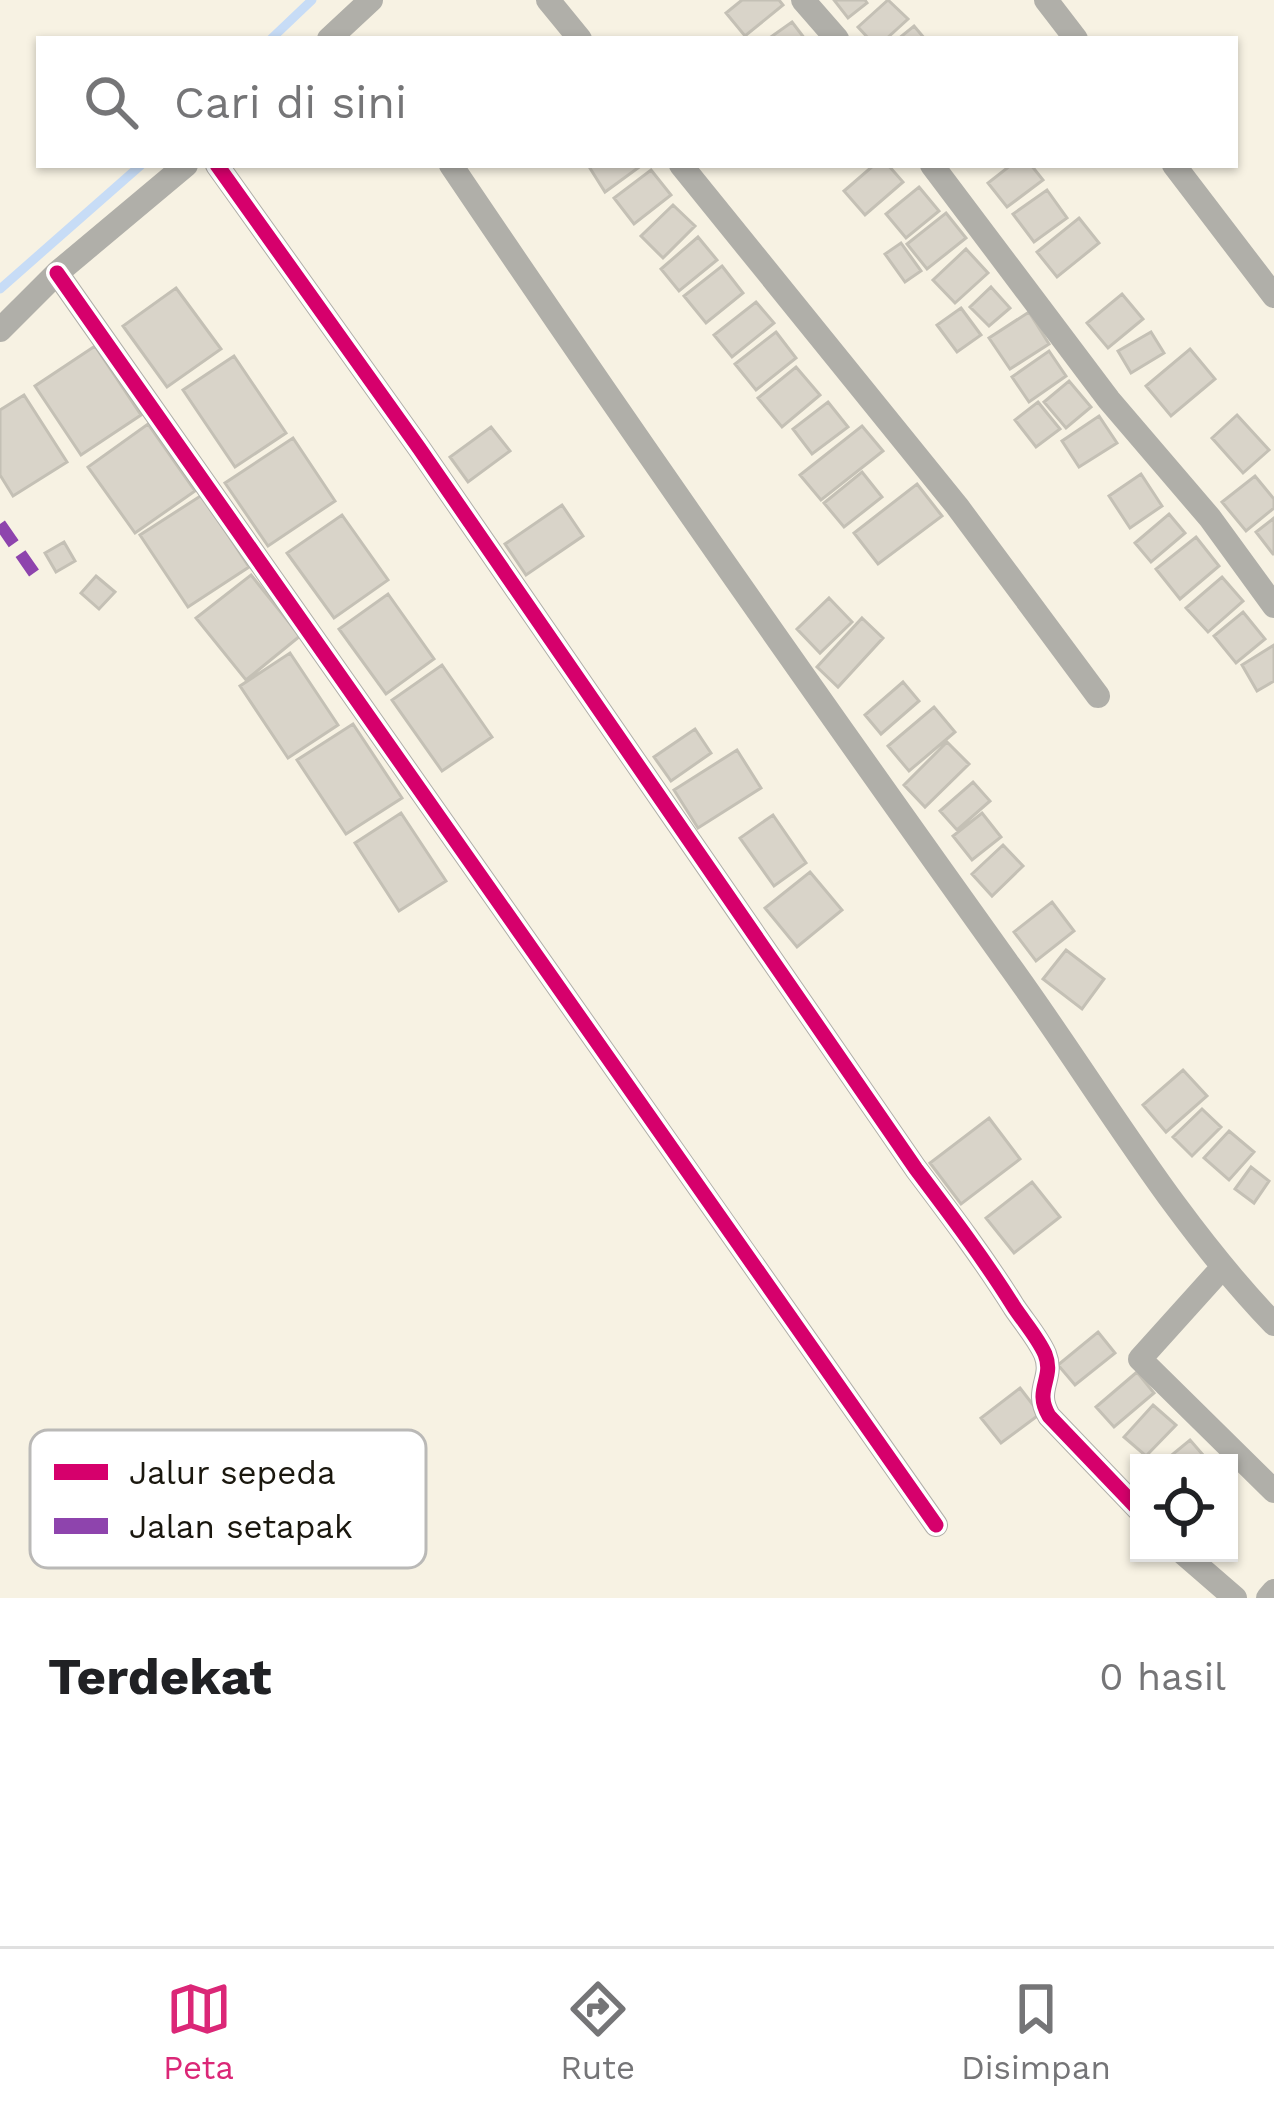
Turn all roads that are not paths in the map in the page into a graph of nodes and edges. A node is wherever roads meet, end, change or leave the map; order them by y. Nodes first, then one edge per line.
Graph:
1 (370, 0) edge
2 (548, 0) edge
3 (803, 0) edge
4 (1046, 0) edge
5 (356, 30) edge
6 (578, 36) edge
7 (834, 36) edge
8 (1074, 36) edge
9 (183, 168) edge
10 (219, 168) edge
11 (453, 168) edge
12 (683, 168) edge
13 (934, 168) edge
14 (1176, 168) edge
15 (57, 273) junction
16 (1274, 296) edge
17 (0, 330) edge
18 (1274, 606) edge
19 (1098, 696) dead end
20 (1222, 1268) junction
21 (1274, 1324) edge
22 (1274, 1491) edge
23 (1130, 1501) edge
24 (936, 1525) dead end
25 (1193, 1562) edge
26 (1235, 1598) edge

1 - 5 street
2 - 6 street
3 - 7 street
4 - 8 street
9 - 15 street
10 - 23 street
11 - 20 street
12 - 19 street
13 - 18 street
14 - 16 street
15 - 17 street
15 - 24 street
20 - 21 street
20 - 22 street
25 - 26 street

